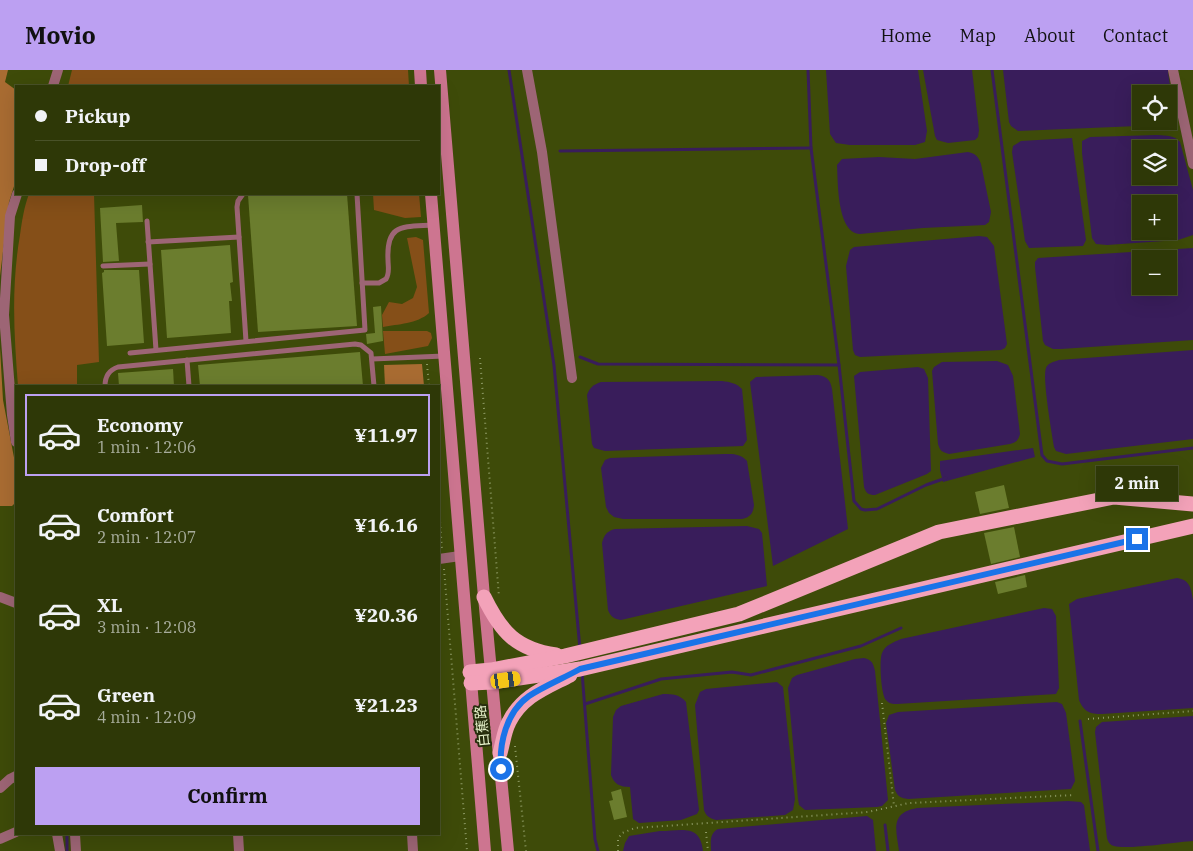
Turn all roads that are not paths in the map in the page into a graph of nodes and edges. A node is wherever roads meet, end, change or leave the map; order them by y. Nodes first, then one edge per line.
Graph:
1 (58, 70) edge
2 (420, 70) edge
3 (440, 70) edge
4 (528, 70) edge
5 (1173, 70) edge
6 (53, 85) edge
7 (421, 85) edge
8 (1193, 164) edge
9 (17, 195) edge
10 (243, 195) edge
11 (357, 195) edge
12 (431, 195) edge
13 (146, 221) dead end
14 (434, 225) junction
15 (239, 237) junction
16 (148, 242) junction
17 (150, 264) junction
18 (103, 266) dead end
19 (362, 283) junction
20 (246, 341) junction
21 (156, 350) junction
22 (130, 353) dead end
23 (446, 356) junction
24 (372, 359) junction
25 (187, 360) junction
26 (572, 378) dead end
27 (105, 385) edge
28 (189, 385) edge
29 (374, 385) edge
30 (15, 435) edge
31 (1193, 504) edge
32 (1193, 526) edge
33 (460, 556) junction
34 (441, 558) edge
35 (0, 597) edge
36 (484, 597) junction
37 (15, 603) edge
38 (565, 656) junction
39 (580, 669) junction
40 (492, 676) junction
41 (470, 678) junction
42 (500, 753) junction
43 (15, 776) edge
44 (0, 788) edge
45 (15, 832) edge
46 (57, 835) edge
47 (75, 835) edge
48 (238, 835) edge
49 (412, 835) edge
50 (0, 839) edge
51 (60, 851) edge
52 (76, 851) edge
53 (239, 851) edge
54 (413, 851) edge
55 (486, 851) edge
56 (508, 851) edge

1 - 6 street
2 - 7 main road
3 - 36 main road, 白蕉路
4 - 26 street
5 - 8 street
9 - 30 street
10 - 15 lane
11 - 19 lane
12 - 14 main road
13 - 16 lane
14 - 19 lane
14 - 23 main road
15 - 16 lane
15 - 20 lane
16 - 17 lane
17 - 18 lane
17 - 21 lane
19 - 20 lane
20 - 21 lane
21 - 22 lane
23 - 24 lane
23 - 33 main road
24 - 25 lane
24 - 29 lane
25 - 27 lane
25 - 28 lane
31 - 38 highway
32 - 39 highway
33 - 34 street
33 - 41 main road
35 - 37 street
36 - 38 highway
36 - 40 main road, 白蕉路
38 - 40 highway
39 - 40 highway
39 - 42 highway
40 - 41 highway
40 - 42 main road, 白蕉路
41 - 55 main road
42 - 56 main road, 白蕉路
43 - 44 street
45 - 50 street
46 - 51 street
47 - 52 street
48 - 53 street
49 - 54 street

